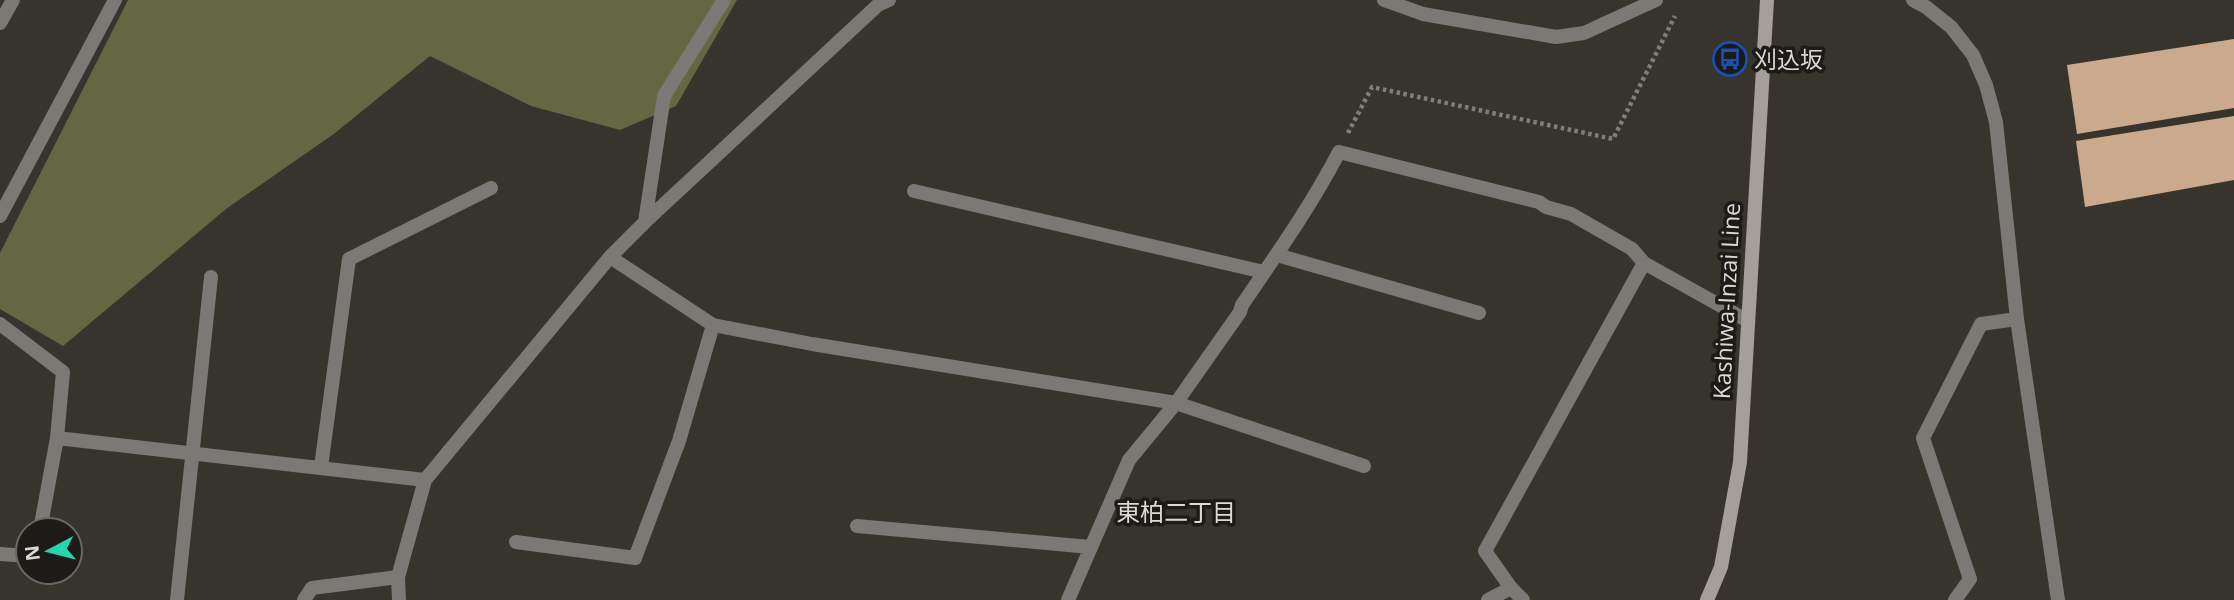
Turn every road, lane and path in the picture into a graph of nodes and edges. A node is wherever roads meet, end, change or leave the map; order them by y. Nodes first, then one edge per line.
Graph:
1 (13, 0) edge
2 (115, 0) edge
3 (724, 0) edge
4 (888, 0) edge
5 (1384, 0) edge
6 (1656, 0) edge
7 (1767, 0) edge
8 (1913, 0) edge
9 (1677, 12) dead end
10 (0, 23) edge
11 (1339, 152) junction
12 (491, 188) dead end
13 (914, 191) dead end
14 (0, 216) edge
15 (645, 222) junction
16 (1277, 255) junction
17 (610, 257) junction
18 (1644, 263) junction
19 (1264, 272) junction
20 (211, 277) dead end
21 (1479, 313) dead end
22 (2017, 319) junction
23 (1748, 321) junction
24 (0, 324) edge
25 (713, 325) junction
26 (1176, 403) junction
27 (57, 439) junction
28 (193, 453) junction
29 (1364, 466) dead end
30 (321, 467) junction
31 (425, 480) junction
32 (43, 516) edge
33 (857, 526) dead end
34 (516, 542) dead end
35 (1090, 547) junction
36 (398, 577) junction
37 (1511, 588) junction
38 (177, 600) edge
39 (304, 600) edge
40 (399, 600) edge
41 (1068, 600) edge
42 (1488, 600) edge
43 (1523, 600) edge
44 (1707, 600) edge
45 (1955, 600) edge
46 (2057, 600) edge

1 - 10 street
2 - 14 street
3 - 15 street
4 - 15 street
5 - 6 street
7 - 23 main road, Kashiwa-Inzai Line
8 - 22 street
9 - 11 path
11 - 16 street
11 - 18 street
12 - 30 street
13 - 19 street
15 - 17 street
16 - 19 street
16 - 21 street
17 - 25 street
17 - 31 street
18 - 23 street
18 - 37 street
19 - 26 street
20 - 28 street
22 - 45 street
22 - 46 street
23 - 44 main road, Kashiwa-Inzai Line
24 - 27 street
25 - 26 street
25 - 34 street
26 - 29 street
26 - 35 street
27 - 28 street
27 - 32 street
28 - 30 street
28 - 38 street
30 - 31 street
31 - 36 street
33 - 35 street
35 - 41 street
36 - 39 street
36 - 40 street
37 - 42 street
37 - 43 street

